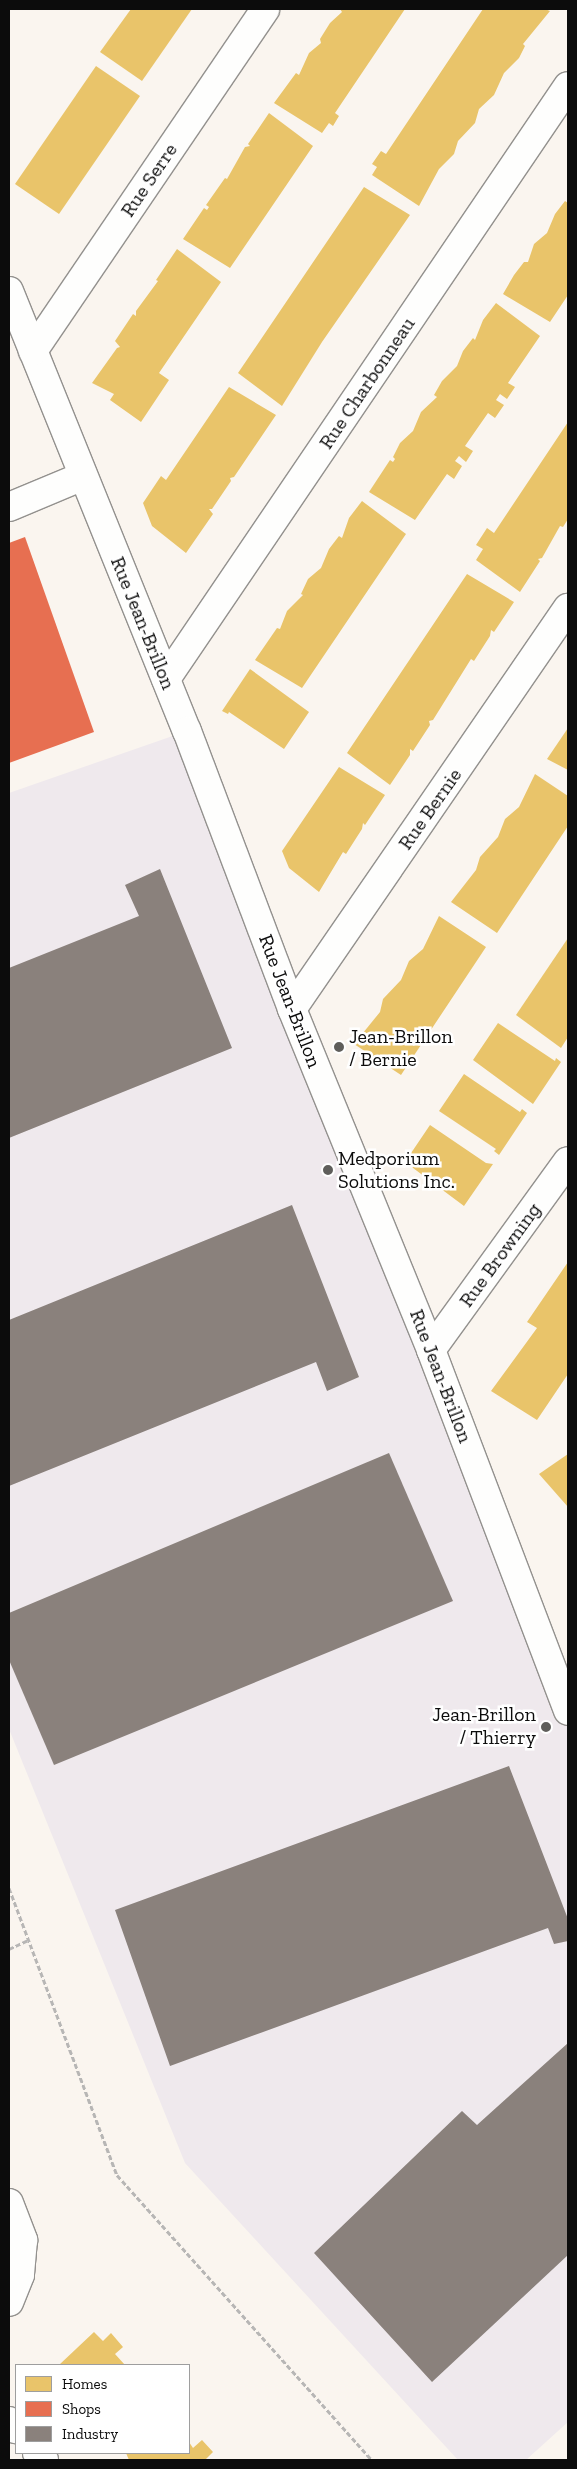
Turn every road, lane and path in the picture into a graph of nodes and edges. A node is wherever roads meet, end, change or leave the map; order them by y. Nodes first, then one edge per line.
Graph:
1 (265, 9) edge
2 (568, 86) edge
3 (9, 291) edge
4 (33, 351) junction
5 (84, 476) junction
6 (9, 507) edge
7 (568, 608) edge
8 (166, 679) junction
9 (292, 1009) junction
10 (568, 1160) edge
11 (432, 1350) junction
12 (568, 1711) edge
13 (9, 1888) edge
14 (28, 1940) junction
15 (9, 1949) edge
16 (9, 2203) edge
17 (9, 2302) edge
18 (372, 2460) edge

1 - 4 street, Rue Serre
2 - 8 street, Rue Charbonneau
3 - 4 street, Rue Jean-Brillon
4 - 5 street, Rue Jean-Brillon
5 - 6 street
5 - 8 street, Rue Jean-Brillon
7 - 9 street, Rue Bernie
8 - 9 street, Rue Jean-Brillon
9 - 11 street, Rue Jean-Brillon
10 - 11 street, Rue Browning
11 - 12 street, Rue Jean-Brillon
13 - 14 path
14 - 15 path
14 - 18 path
16 - 17 street

